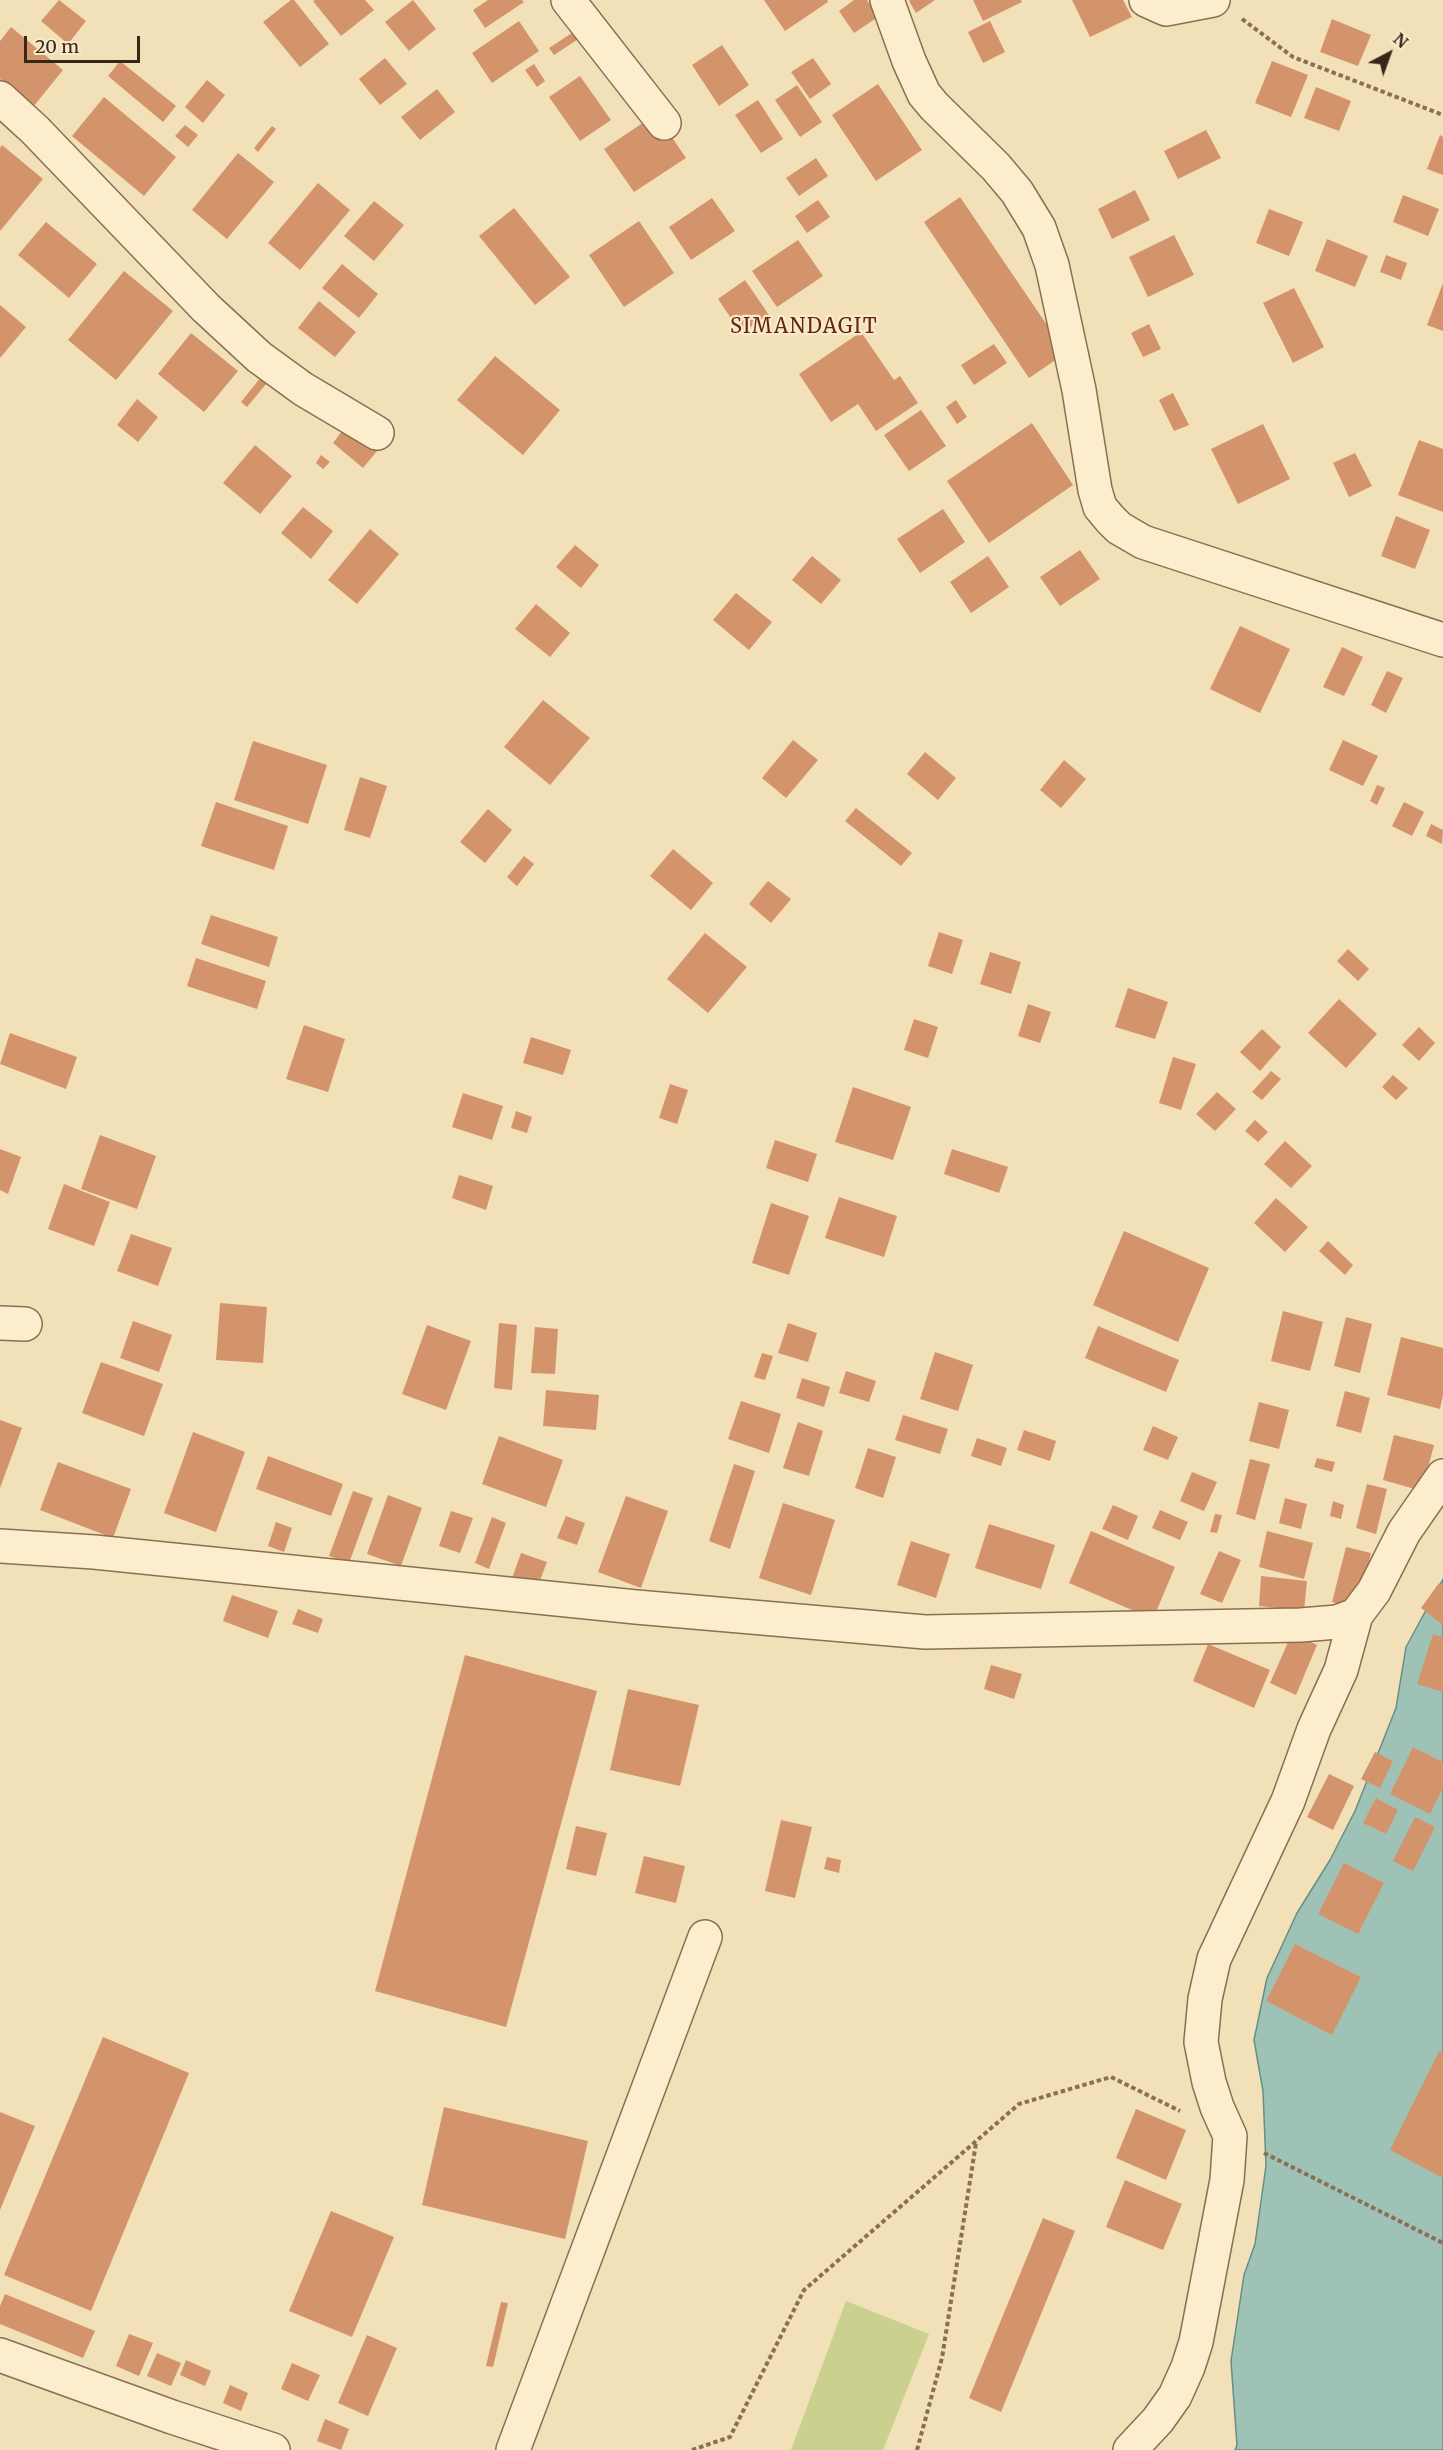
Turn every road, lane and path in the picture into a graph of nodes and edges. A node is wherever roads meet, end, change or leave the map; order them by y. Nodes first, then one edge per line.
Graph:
1 (568, 0) edge
2 (887, 0) edge
3 (1146, 0) edge
4 (1223, 6) edge
5 (0, 98) edge
6 (1443, 115) edge
7 (664, 123) dead end
8 (377, 433) dead end
9 (1443, 640) edge
10 (1443, 1476) edge
11 (0, 1546) edge
12 (1356, 1615) junction
13 (705, 1937) dead end
14 (1181, 2111) dead end
15 (1230, 2136) junction
16 (976, 2143) junction
17 (1443, 2243) edge
18 (0, 2355) edge
19 (273, 2450) edge
20 (513, 2450) edge
21 (693, 2450) edge
22 (917, 2450) edge
23 (1130, 2450) edge

1 - 7 street
2 - 9 street
3 - 4 street
4 - 6 path
5 - 8 street
10 - 12 street
11 - 12 street
12 - 15 street
13 - 20 street
14 - 16 path
15 - 17 path
15 - 23 street
16 - 21 path
16 - 22 path
18 - 19 street

